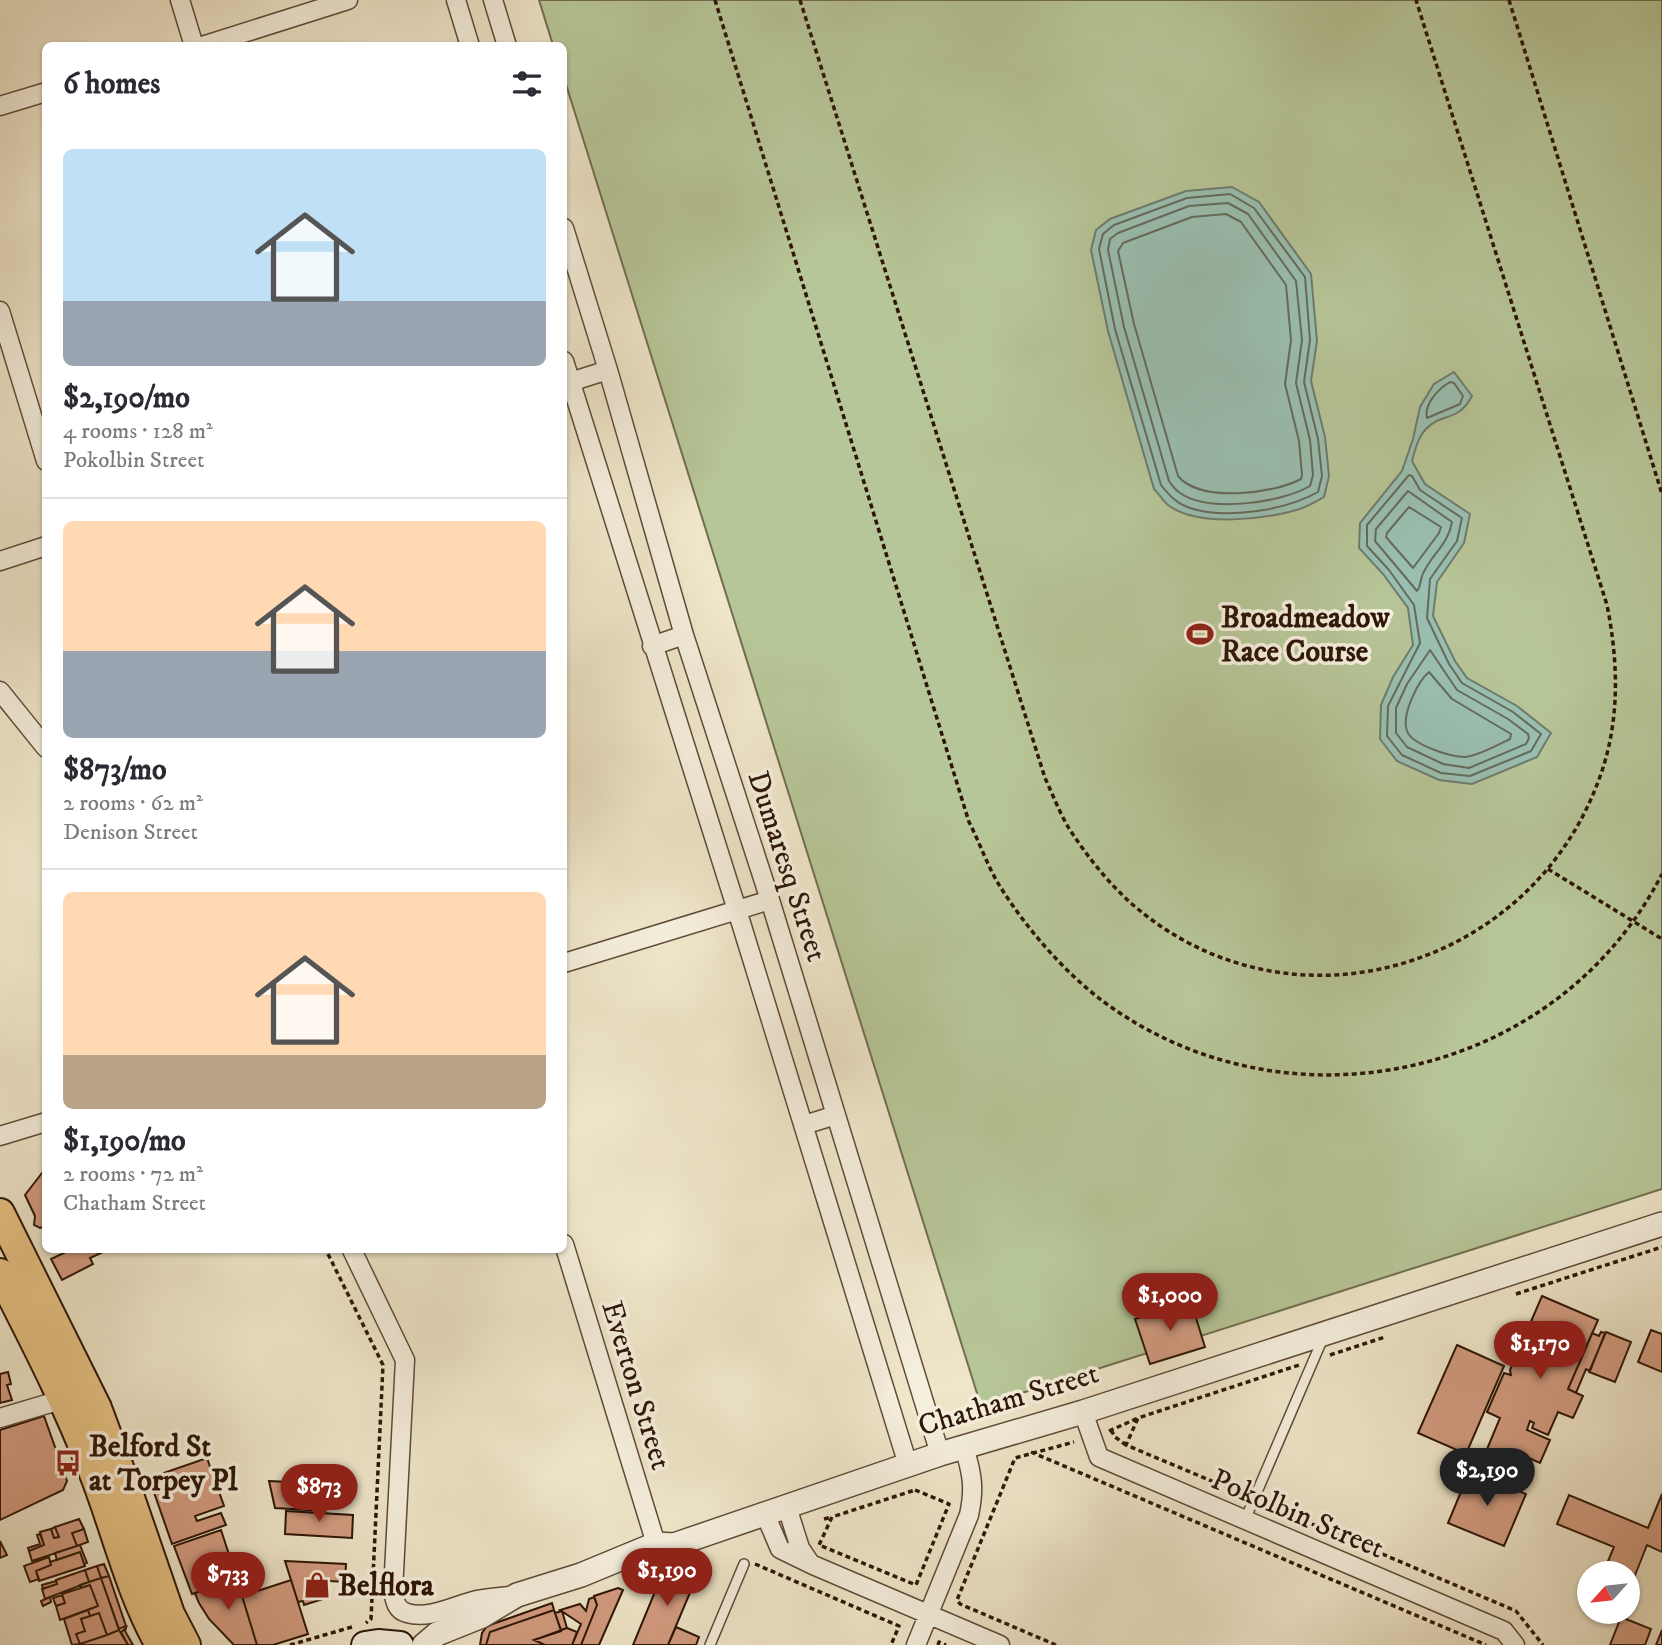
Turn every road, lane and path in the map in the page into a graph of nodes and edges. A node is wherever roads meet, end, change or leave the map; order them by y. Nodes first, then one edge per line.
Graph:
1 (180, 0) edge
2 (348, 0) edge
3 (456, 0) edge
4 (493, 0) edge
5 (715, 0) edge
6 (800, 0) edge
7 (1416, 0) edge
8 (1509, 0) edge
9 (193, 42) edge
10 (215, 42) edge
11 (469, 42) edge
12 (506, 42) edge
13 (42, 93) edge
14 (0, 106) edge
15 (567, 238) edge
16 (0, 311) edge
17 (608, 370) junction
18 (567, 383) edge
19 (42, 448) edge
20 (1662, 494) edge
21 (42, 546) edge
22 (0, 561) edge
23 (684, 635) junction
24 (652, 646) junction
25 (0, 691) edge
26 (42, 743) edge
27 (1548, 869) junction
28 (1662, 874) edge
29 (770, 900) junction
30 (737, 910) junction
31 (1632, 921) junction
32 (1662, 939) edge
33 (567, 962) edge
34 (836, 1115) junction
35 (42, 1123) edge
36 (804, 1125) junction
37 (0, 1136) edge
38 (0, 1213) edge
39 (1662, 1224) edge
40 (1662, 1247) edge
41 (353, 1253) edge
42 (567, 1253) edge
43 (328, 1254) dead end
44 (0, 1273) edge
45 (1508, 1297) dead end
46 (1325, 1333) junction
47 (1385, 1337) dead end
48 (1313, 1360) junction
49 (64, 1399) junction
50 (1083, 1412) junction
51 (0, 1418) edge
52 (1138, 1418) junction
53 (1074, 1442) dead end
54 (1126, 1445) junction
55 (964, 1447) junction
56 (1031, 1452) junction
57 (940, 1454) junction
58 (908, 1465) junction
59 (1254, 1499) junction
60 (787, 1507) junction
61 (765, 1514) junction
62 (832, 1517) junction
63 (824, 1519) dead end
64 (1245, 1520) junction
65 (656, 1544) junction
66 (745, 1562) joint
67 (813, 1565) junction
68 (517, 1595) junction
69 (928, 1615) junction
70 (361, 1632) edge
71 (160, 1645) edge
72 (186, 1645) edge
73 (290, 1645) edge
74 (400, 1645) edge
75 (424, 1645) edge
76 (710, 1645) edge
77 (891, 1645) edge
78 (916, 1645) edge
79 (938, 1645) edge
80 (946, 1645) edge
81 (1000, 1645) edge
82 (1056, 1645) edge
83 (1486, 1645) edge
84 (1515, 1645) edge
85 (1543, 1645) edge

1 - 9 street
2 - 10 street
3 - 11 street
4 - 12 street
5 - 31 path
6 - 27 path
7 - 27 path
8 - 20 path
13 - 14 street
15 - 17 street, Dumaresq Street
16 - 19 street
17 - 18 street
17 - 23 street, Dumaresq Street
18 - 24 street, Dumaresq Street
21 - 22 street
23 - 24 street
23 - 29 street, Dumaresq Street
24 - 30 street, Dumaresq Street
25 - 26 street
27 - 31 path
28 - 31 path
29 - 30 street
29 - 34 street, Dumaresq Street
30 - 33 street
30 - 36 street, Dumaresq Street
31 - 32 path
34 - 36 street
34 - 57 street, Dumaresq Street
35 - 37 street
36 - 58 street, Dumaresq Street
38 - 72 main road
39 - 46 street, Chatham Street
40 - 45 path
41 - 68 street
42 - 65 street, Everton Street
43 - 70 path
44 - 49 main road
46 - 48 lane
46 - 50 street, Chatham Street
47 - 48 path
48 - 52 path
48 - 59 lane
49 - 51 street
49 - 71 main road
50 - 55 street, Chatham Street
50 - 64 street, Pokolbin Street
52 - 54 path
52 - 54 path
53 - 56 path
54 - 59 path
55 - 57 street, Chatham Street
55 - 69 street
56 - 82 path
56 - 83 path
57 - 58 street, Chatham Street
58 - 60 street, Chatham Street
59 - 64 lane
59 - 85 path
60 - 61 street, Chatham Street
60 - 67 street
61 - 65 street, Chatham Street
61 - 67 street
62 - 62 path
62 - 63 path
64 - 84 street, Pokolbin Street
65 - 68 street, Chatham Street
66 - 76 lane
66 - 77 path
67 - 69 street
68 - 75 street, Chatham Street
69 - 78 street
69 - 81 street
70 - 73 path
70 - 74 main road
79 - 80 path

